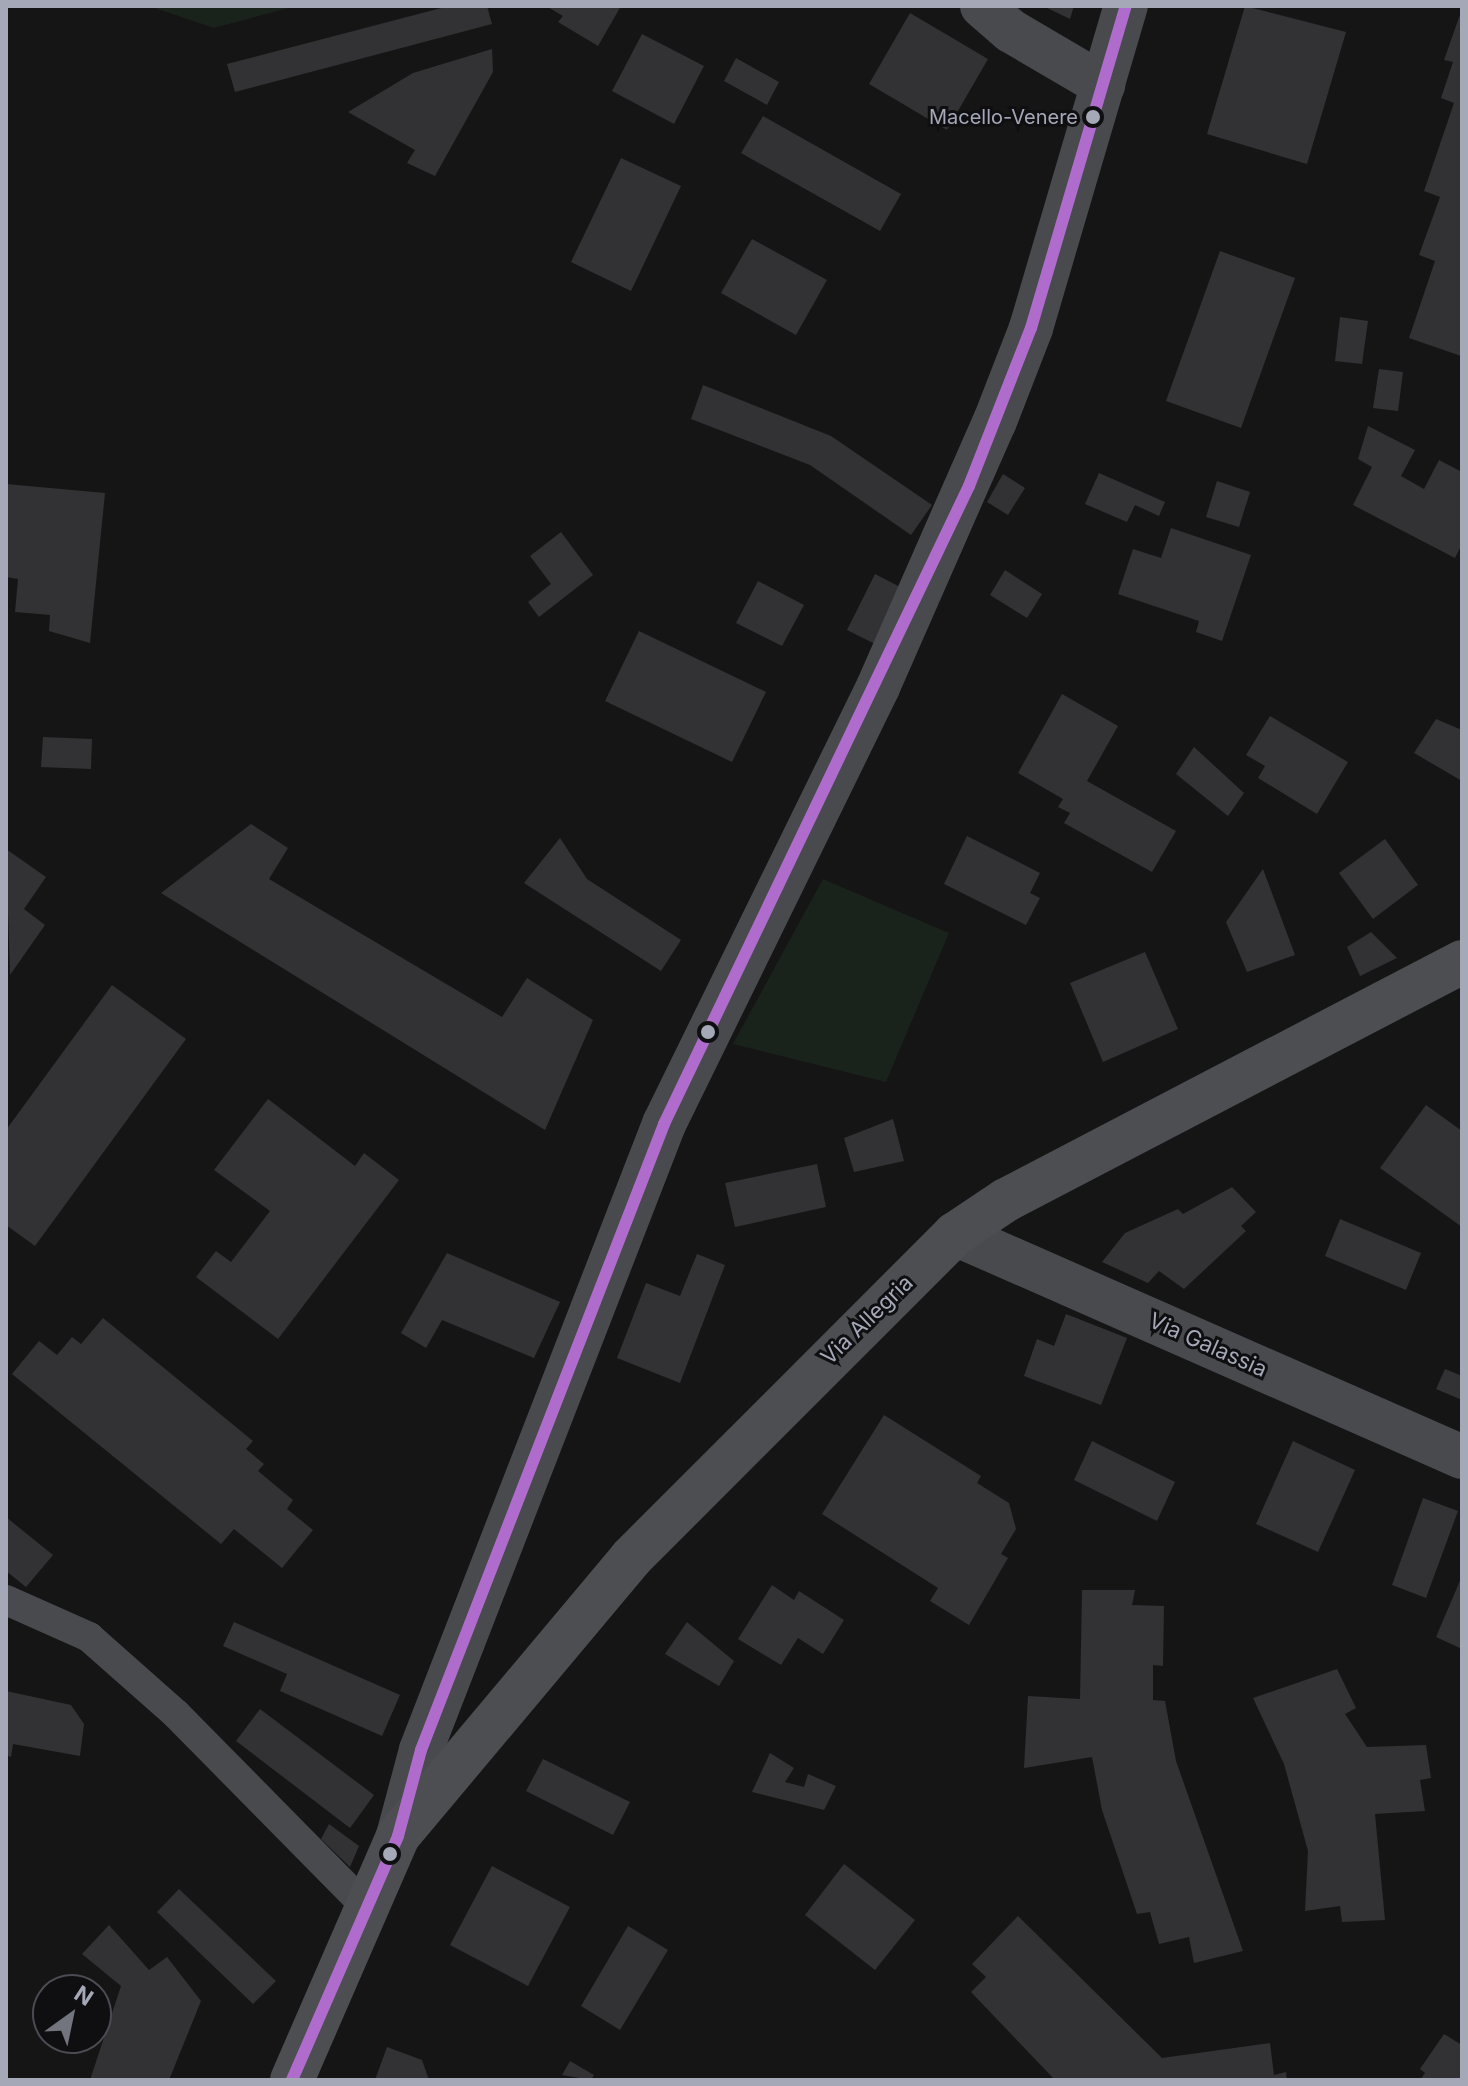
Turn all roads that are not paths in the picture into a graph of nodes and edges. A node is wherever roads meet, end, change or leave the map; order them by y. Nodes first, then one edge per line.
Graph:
1 (982, 6) edge
2 (1126, 6) edge
3 (1103, 85) junction
4 (1462, 962) edge
5 (955, 1234) junction
6 (1462, 1457) edge
7 (6, 1600) edge
8 (398, 1836) junction
9 (367, 1908) junction
10 (292, 2080) edge

1 - 3 street
2 - 3 street
3 - 8 street
4 - 5 main road, Via Allegria
5 - 6 street, Via Galassia
5 - 8 main road, Via Allegria
7 - 9 lane
8 - 9 main road, Via Allegria
9 - 10 main road, Via Allegria

